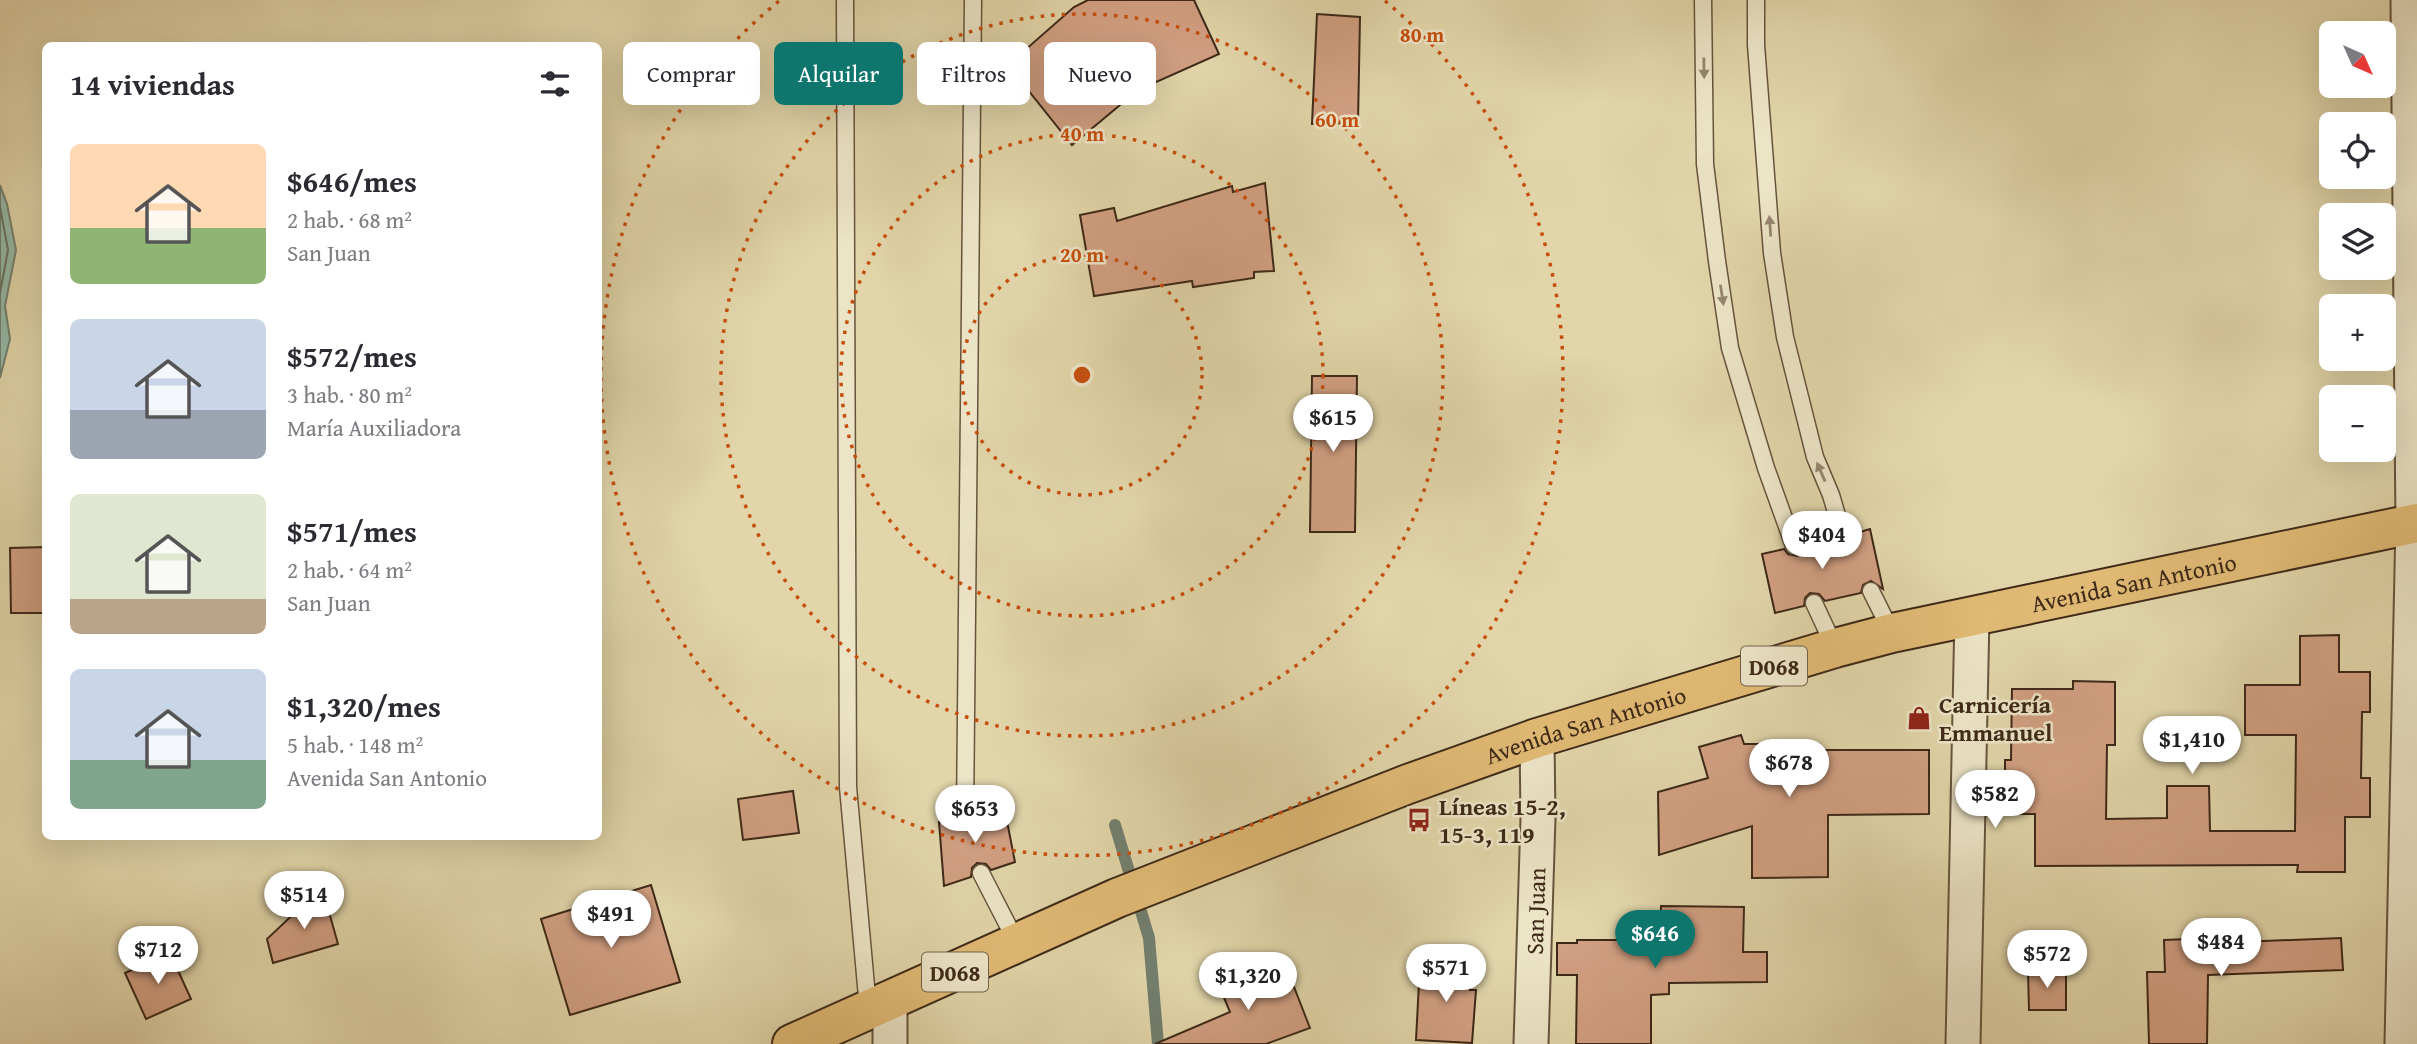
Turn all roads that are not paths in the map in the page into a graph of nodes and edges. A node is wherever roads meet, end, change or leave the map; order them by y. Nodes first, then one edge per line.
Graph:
1 (845, 0) edge
2 (973, 0) edge
3 (1703, 0) edge
4 (1756, 0) edge
5 (2408, 0) edge
6 (2415, 523) edge
7 (1843, 536) dead end
8 (1794, 546) dead end
9 (1871, 591) dead end
10 (1814, 603) dead end
11 (1972, 615) junction
12 (1892, 633) junction
13 (1835, 648) junction
14 (1537, 738) junction
15 (965, 816) dead end
16 (981, 873) dead end
17 (1017, 943) junction
18 (879, 1005) junction
19 (792, 1044) edge
20 (890, 1044) edge
21 (1531, 1044) edge
22 (1964, 1044) edge
23 (2402, 1044) edge

1 - 18 lane
2 - 15 lane
3 -> 8 lane
7 -> 4 lane
5 - 6 street
6 - 11 main road, Avenida San Antonio / D068
6 - 23 street
9 - 12 lane
10 - 13 lane
11 - 12 main road, Avenida San Antonio / D068
11 - 22 street
12 - 13 main road, Avenida San Antonio / D068
13 - 14 main road, Avenida San Antonio / D068
14 - 17 main road, Avenida San Antonio / D068
14 - 21 street, San Juan
16 - 17 lane
17 - 18 main road, Avenida San Antonio / D068
18 - 19 main road, Avenida San Antonio / D068
18 - 20 street

